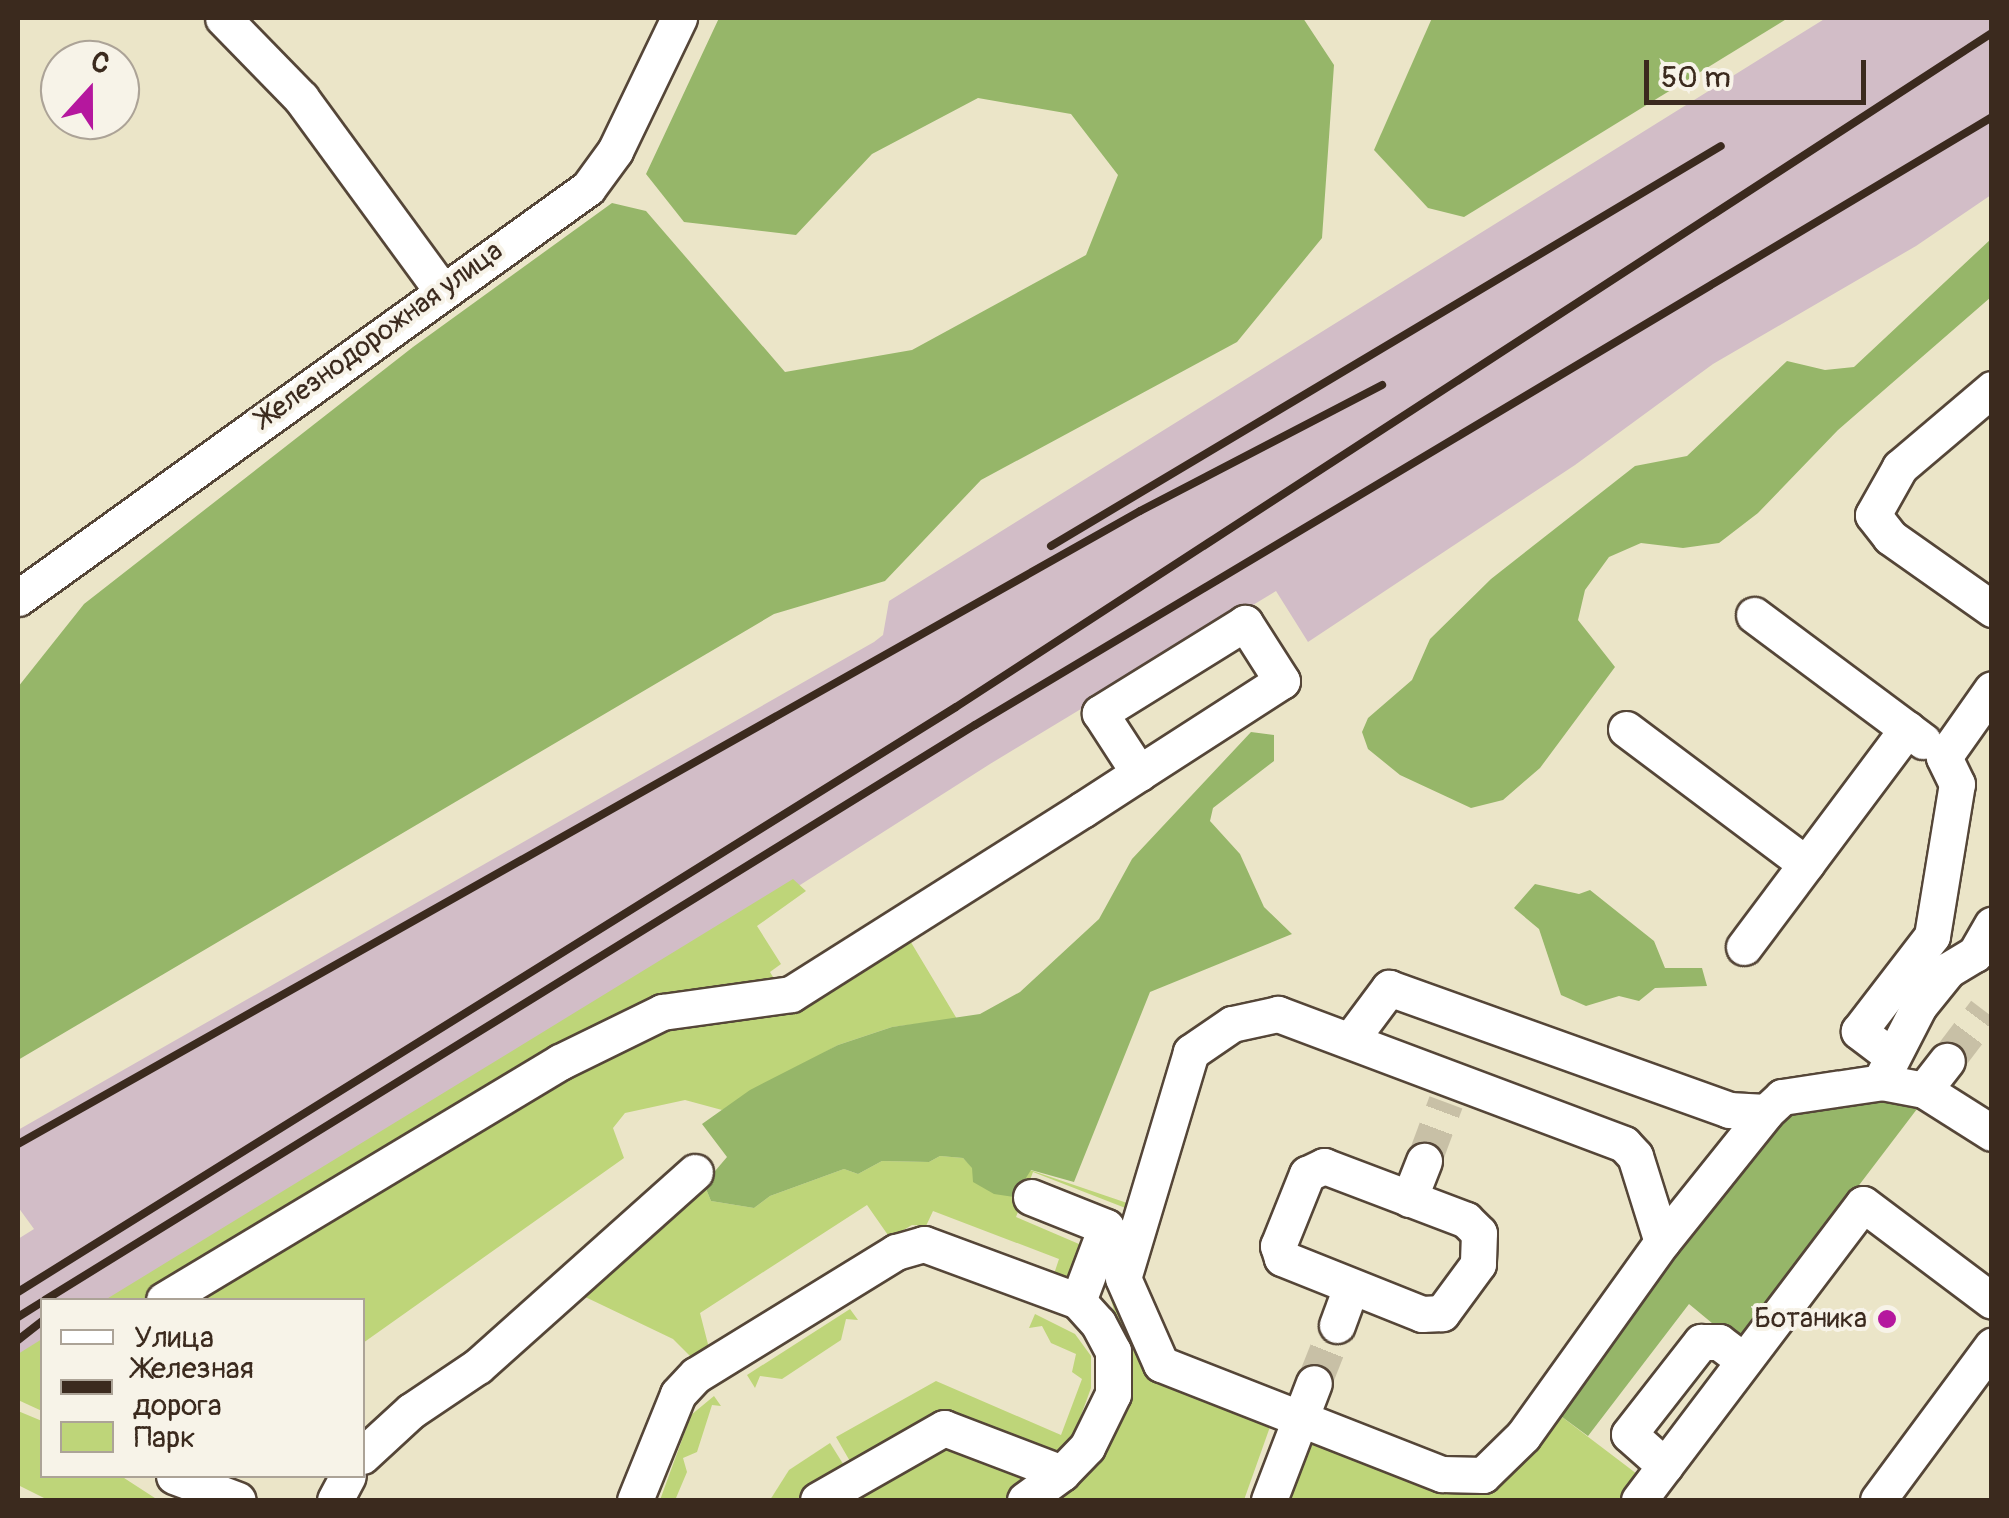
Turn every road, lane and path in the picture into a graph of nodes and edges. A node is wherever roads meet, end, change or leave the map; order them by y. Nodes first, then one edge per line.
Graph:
1 (223, 18) edge
2 (679, 18) edge
3 (441, 290) junction
4 (1992, 390) edge
5 (18, 598) edge
6 (1992, 609) edge
7 (1754, 614) dead end
8 (1992, 689) edge
9 (1626, 729) dead end
10 (1907, 729) junction
11 (1944, 757) junction
12 (1138, 774) junction
13 (1806, 864) junction
14 (1744, 946) dead end
15 (1986, 949) edge
16 (1351, 1039) junction
17 (1947, 1060) tunnel mouth
18 (1886, 1068) junction
19 (1924, 1090) junction
20 (1766, 1112) junction
21 (1992, 1134) edge
22 (1424, 1161) tunnel mouth
23 (695, 1172) dead end
24 (1031, 1198) dead end
25 (1410, 1199) junction
26 (1662, 1242) junction
27 (1351, 1287) junction
28 (167, 1298) edge
29 (1992, 1301) edge
30 (1078, 1302) junction
31 (1337, 1325) tunnel mouth
32 (1992, 1346) edge
33 (1744, 1361) junction
34 (1314, 1383) tunnel mouth
35 (1300, 1421) junction
36 (365, 1453) edge
37 (1665, 1466) junction
38 (1062, 1473) junction
39 (179, 1478) edge
40 (238, 1500) edge
41 (635, 1500) edge
42 (818, 1500) edge
43 (1026, 1500) edge
44 (1269, 1500) edge
45 (1639, 1500) edge
46 (1878, 1500) edge

1 - 3 street
2 - 3 street, Железнодорожная улица
3 - 5 street, Железнодорожная улица
4 - 6 street
7 - 10 street
8 - 11 street
9 - 13 street
10 - 11 street
10 - 13 street
11 - 18 street
12 - 12 street
12 - 28 street
13 - 14 street
15 - 18 street
16 - 20 street
16 - 26 street
16 - 35 street
17 - 19 street
18 - 19 street
18 - 20 street
19 - 21 street
20 - 26 street
22 - 25 street
23 - 36 street
24 - 30 street
25 - 27 street
25 - 27 street
26 - 35 street
27 - 31 street
29 - 33 street
30 - 38 street
30 - 41 street
32 - 46 street
33 - 37 street
33 - 37 street
34 - 35 street
35 - 44 street
37 - 45 street
38 - 42 street
38 - 43 street
39 - 40 street

